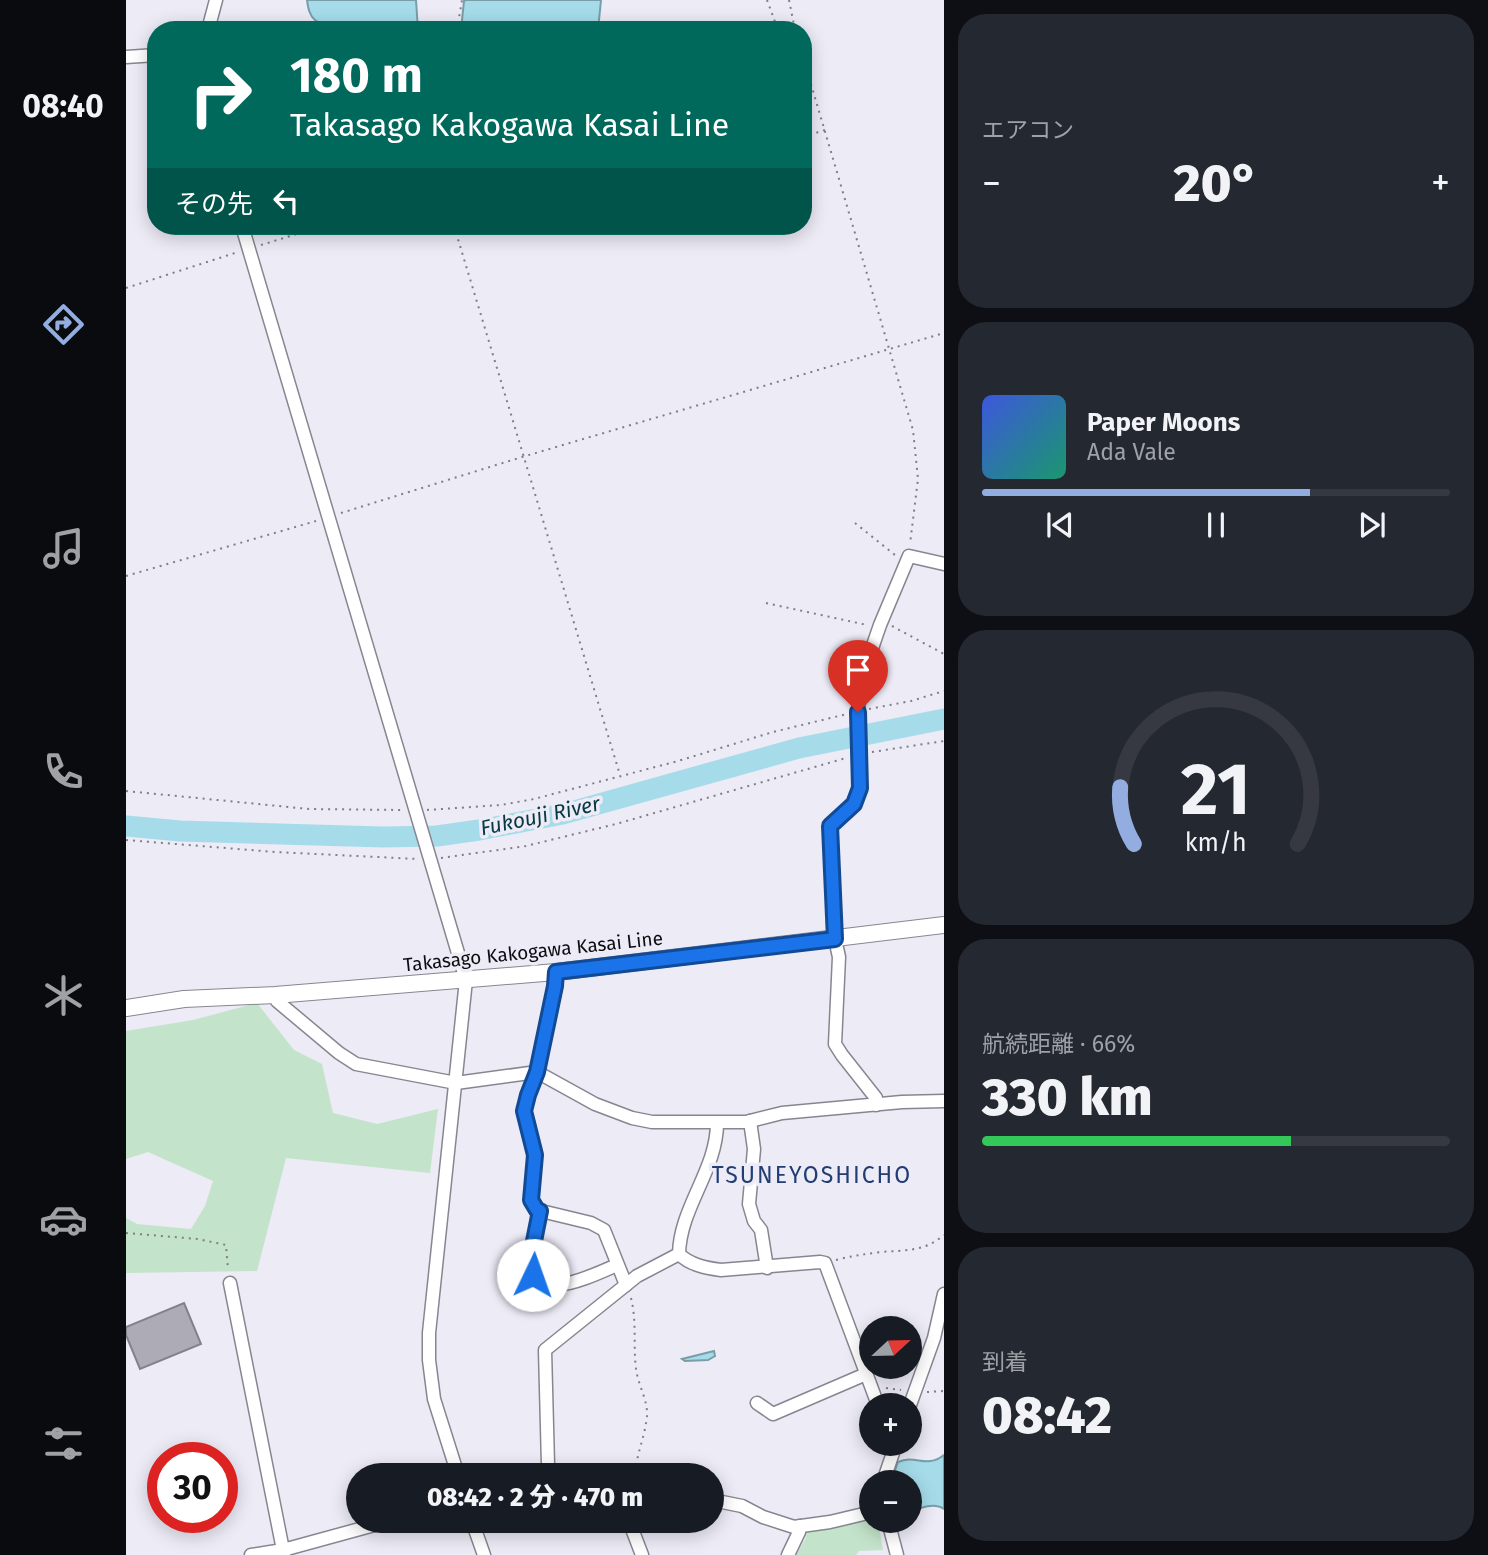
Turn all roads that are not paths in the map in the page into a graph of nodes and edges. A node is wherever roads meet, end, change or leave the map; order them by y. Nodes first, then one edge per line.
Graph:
1 (216, 0) edge
2 (210, 21) edge
3 (147, 56) edge
4 (126, 57) edge
5 (245, 235) edge
6 (944, 564) edge
7 (944, 925) edge
8 (835, 939) junction
9 (556, 972) junction
10 (466, 980) junction
11 (275, 995) junction
12 (126, 1008) edge
13 (537, 1072) junction
14 (456, 1083) junction
15 (944, 1101) edge
16 (876, 1105) junction
17 (750, 1121) junction
18 (717, 1123) junction
19 (540, 1211) junction
20 (679, 1254) junction
21 (617, 1265) junction
22 (767, 1268) junction
23 (230, 1283) road end
24 (626, 1285) junction
25 (944, 1294) edge
26 (859, 1355) edge
27 (859, 1377) edge
28 (915, 1393) edge
29 (757, 1403) dead end
30 (454, 1463) edge
31 (548, 1463) edge
32 (724, 1502) edge
33 (859, 1515) edge
34 (800, 1527) junction
35 (349, 1533) edge
36 (476, 1533) edge
37 (634, 1533) edge
38 (891, 1533) edge
39 (283, 1553) edge
40 (251, 1555) edge
41 (484, 1555) edge
42 (642, 1555) edge
43 (788, 1555) edge
44 (897, 1555) edge

1 - 2 street
3 - 4 street
5 - 10 street
6 - 8 street
7 - 8 main road, Takasago Kakogawa Kasai Line
8 - 9 main road, Takasago Kakogawa Kasai Line
8 - 16 street
9 - 10 main road, Takasago Kakogawa Kasai Line
9 - 13 street
10 - 11 main road, Takasago Kakogawa Kasai Line
10 - 14 street
11 - 12 main road, Takasago Kakogawa Kasai Line
11 - 14 street
13 - 14 street
13 - 18 street
13 - 19 street
14 - 30 street
15 - 16 street
16 - 17 street
17 - 18 street
17 - 22 street
18 - 20 street
19 - 21 street
19 - 21 street
20 - 22 street
20 - 24 street
21 - 24 street
22 - 26 street
23 - 39 street
24 - 31 street
25 - 28 street
27 - 29 street
32 - 34 street
33 - 34 street
34 - 43 street
35 - 39 street
36 - 41 street
37 - 42 street
38 - 44 street
39 - 40 street

